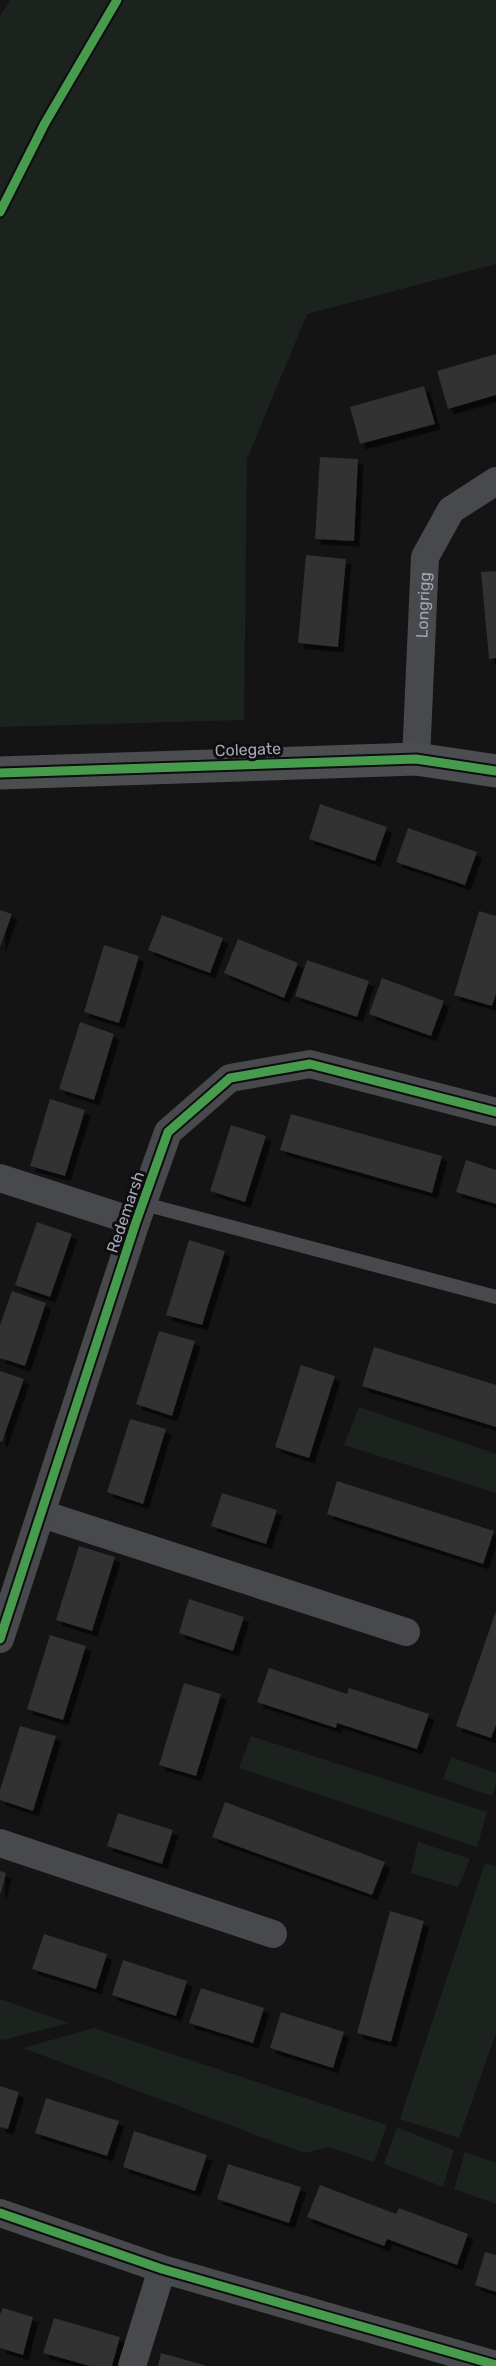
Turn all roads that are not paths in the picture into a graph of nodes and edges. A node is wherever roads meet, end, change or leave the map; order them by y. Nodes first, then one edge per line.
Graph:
1 (496, 481) edge
2 (416, 759) junction
3 (496, 771) edge
4 (0, 773) edge
5 (496, 1112) edge
6 (0, 1178) edge
7 (140, 1213) junction
8 (496, 1297) edge
9 (42, 1514) junction
10 (406, 1632) dead end
11 (0, 1639) edge
12 (0, 1843) edge
13 (273, 1934) dead end
14 (0, 2213) edge
15 (162, 2269) junction
16 (496, 2365) edge
17 (132, 2366) edge

1 - 2 street, Longrigg
2 - 3 street, Colegate
2 - 4 street, Colegate
5 - 7 street, Redemarsh
6 - 7 street
7 - 8 lane
7 - 9 street, Redemarsh
9 - 10 street
9 - 11 street, Redemarsh
12 - 13 street
14 - 15 street
15 - 16 street
15 - 17 street

